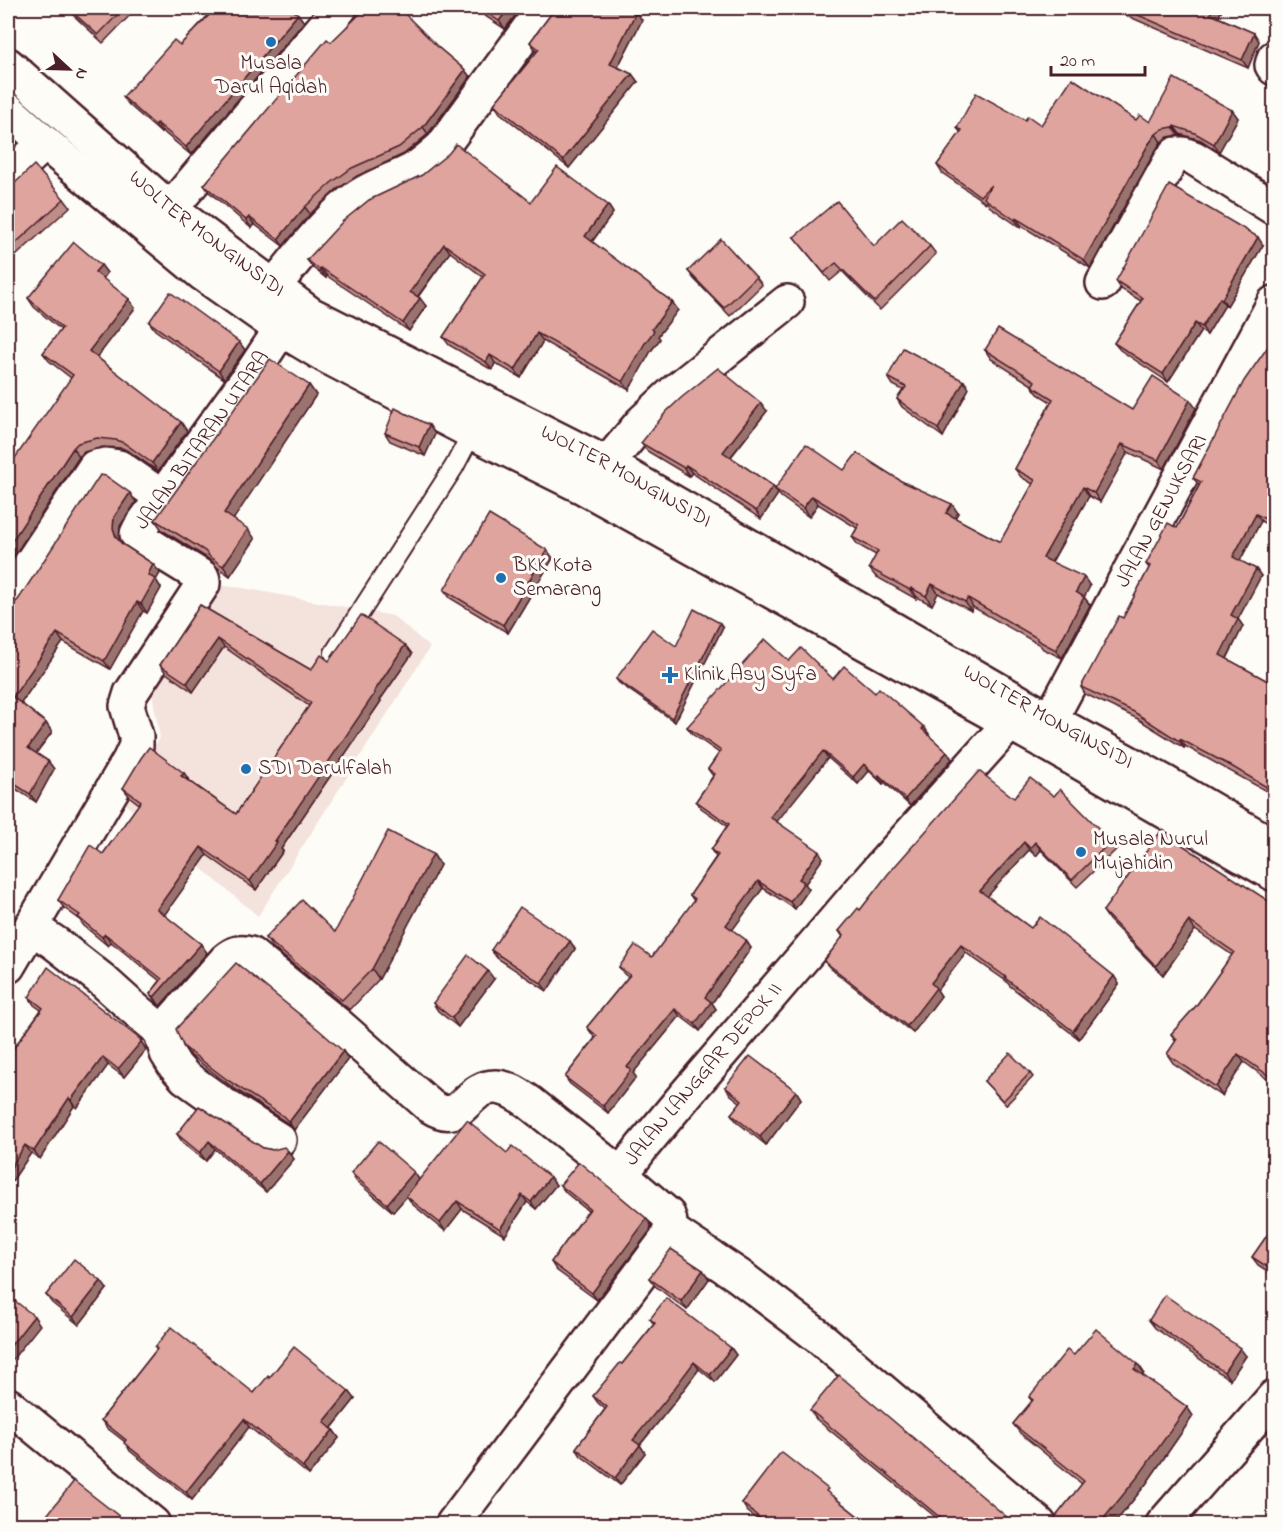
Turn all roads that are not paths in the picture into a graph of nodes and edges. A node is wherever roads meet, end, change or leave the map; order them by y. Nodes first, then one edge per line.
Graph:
1 (340, 8) edge
2 (544, 8) edge
3 (1275, 58) edge
4 (8, 65) edge
5 (1275, 68) edge
6 (8, 110) edge
7 (45, 143) junction
8 (8, 177) edge
9 (1275, 208) edge
10 (170, 209) junction
11 (1103, 283) dead end
12 (273, 287) junction
13 (787, 302) dead end
14 (1275, 303) edge
15 (277, 337) junction
16 (475, 427) junction
17 (607, 464) junction
18 (162, 497) junction
19 (8, 598) edge
20 (334, 653) edge
21 (1050, 720) junction
22 (1010, 724) junction
23 (1158, 793) junction
24 (1275, 846) edge
25 (1275, 874) edge
26 (31, 927) junction
27 (8, 966) edge
28 (161, 1033) junction
29 (279, 1140) dead end
30 (621, 1175) junction
31 (670, 1230) junction
32 (1275, 1397) edge
33 (8, 1405) edge
34 (153, 1524) edge
35 (453, 1524) edge
36 (1039, 1524) edge
37 (1163, 1524) edge

1 - 10 street
2 - 12 street
3 - 5 street
4 - 10 street, WOLTER MONGINSIDI
6 - 7 street, WOLTER MONGINSIDI
7 - 8 street
7 - 15 street, WOLTER MONGINSIDI
9 - 11 street
10 - 12 street, WOLTER MONGINSIDI
12 - 16 street, WOLTER MONGINSIDI
13 - 17 street
14 - 21 street, JALAN GENUKSARI
15 - 16 street, WOLTER MONGINSIDI
15 - 18 street, JALAN BITARAN UTARA
16 - 17 street, WOLTER MONGINSIDI
16 - 20 lane
16 - 22 street, WOLTER MONGINSIDI
17 - 21 street, WOLTER MONGINSIDI
18 - 19 street
18 - 26 street, JALAN BITARAN UTARA
21 - 23 street, WOLTER MONGINSIDI
22 - 23 street, WOLTER MONGINSIDI
22 - 30 street, JALAN LANGGAR DEPOK II
23 - 24 street, WOLTER MONGINSIDI
23 - 25 street, WOLTER MONGINSIDI
26 - 27 street, JALAN BITARAN UTARA
26 - 28 street
28 - 29 street
28 - 30 street
30 - 31 street, JALAN LANGGAR DEPOK II
31 - 35 street
31 - 36 street
32 - 37 street
33 - 34 street

